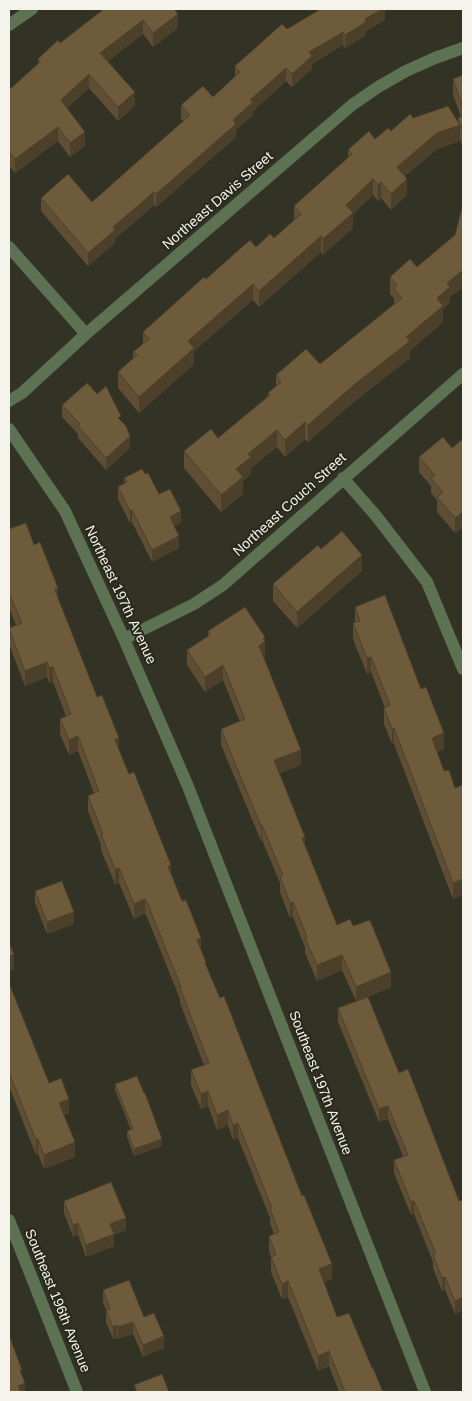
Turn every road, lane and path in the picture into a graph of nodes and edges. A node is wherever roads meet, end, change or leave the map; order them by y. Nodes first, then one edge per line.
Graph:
1 (32, 9) edge
2 (9, 25) edge
3 (463, 48) edge
4 (9, 247) edge
5 (86, 334) junction
6 (463, 374) edge
7 (9, 402) edge
8 (9, 429) edge
9 (343, 478) junction
10 (124, 639) junction
11 (463, 669) edge
12 (187, 784) joint
13 (9, 1220) edge
14 (77, 1392) edge
15 (425, 1392) edge

1 - 2 street
3 - 5 street, Northeast Davis Street
4 - 5 street
5 - 7 street, Northeast Davis Street
6 - 9 street, Northeast Couch Street
8 - 10 street, Northeast 197th Avenue
9 - 10 street, Northeast Couch Street
9 - 11 street
10 - 12 street, Northeast 197th Avenue
12 - 15 street, Southeast 197th Avenue
13 - 14 street, Southeast 196th Avenue

